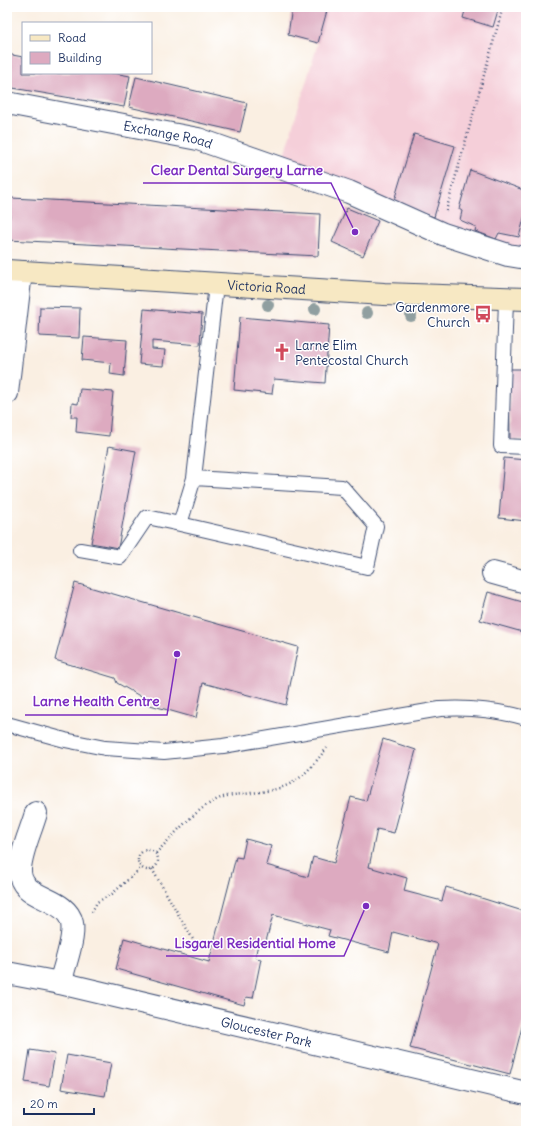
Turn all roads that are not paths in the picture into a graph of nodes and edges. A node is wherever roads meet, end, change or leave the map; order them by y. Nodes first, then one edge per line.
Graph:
1 (7, 103) edge
2 (526, 258) edge
3 (14, 271) edge
4 (216, 285) junction
5 (516, 300) edge
6 (7, 393) edge
7 (526, 447) edge
8 (194, 478) junction
9 (180, 524) junction
10 (80, 550) dead end
11 (493, 573) dead end
12 (526, 582) edge
13 (526, 718) edge
14 (7, 724) edge
15 (36, 813) dead end
16 (7, 972) edge
17 (60, 983) junction
18 (526, 1093) edge

1 - 2 street, Exchange Road
3 - 4 street, Victoria Road
3 - 6 street
4 - 5 street, Victoria Road
4 - 8 lane
5 - 7 lane
8 - 9 lane
8 - 9 lane
9 - 10 lane
11 - 12 street
13 - 14 lane
15 - 17 street
16 - 17 street, Gloucester Park
17 - 18 street, Gloucester Park

